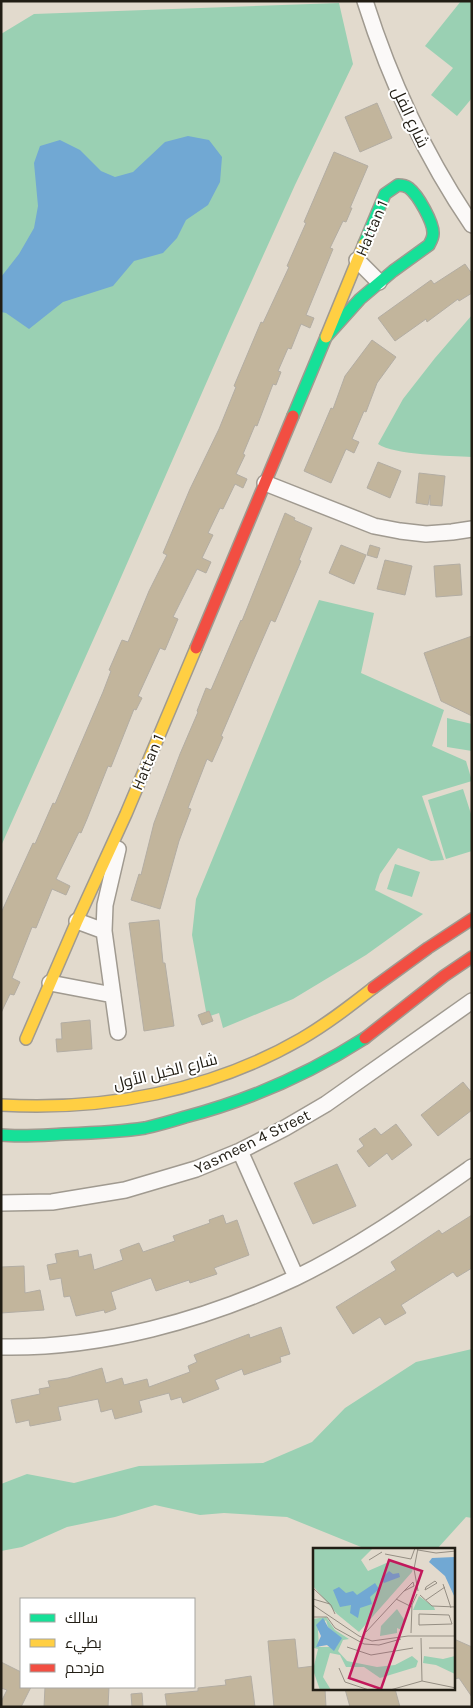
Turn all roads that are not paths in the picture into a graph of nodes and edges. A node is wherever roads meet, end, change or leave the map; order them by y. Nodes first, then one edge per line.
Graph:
1 (365, 1) edge
2 (472, 225) edge
3 (357, 260) junction
4 (379, 282) junction
5 (326, 337) junction
6 (266, 483) junction
7 (472, 529) edge
8 (126, 814) junction
9 (472, 919) edge
10 (77, 921) junction
11 (104, 931) junction
12 (472, 957) edge
13 (50, 983) junction
14 (113, 995) junction
15 (472, 1001) edge
16 (118, 1032) dead end
17 (26, 1039) dead end
18 (1, 1104) edge
19 (1, 1135) edge
20 (240, 1150) junction
21 (472, 1168) edge
22 (1, 1203) edge
23 (296, 1277) junction
24 (1, 1347) edge

1 - 2 street, شارع الفل
3 - 4 street
3 - 4 street, Hattan 1
3 - 5 street, Hattan 1
4 - 5 street, Hattan 1
5 - 6 street, Hattan 1
6 - 7 street
6 - 8 street, Hattan 1
8 - 10 street, Hattan 1
8 - 11 street
9 - 18 street, شارع الخيل الأول
10 - 11 street
10 - 13 street, Hattan 1
11 - 14 street
12 - 19 street
13 - 14 street
13 - 17 street, Hattan 1
14 - 16 street
15 - 20 street, Yasmeen 4 Street
20 - 22 street, Yasmeen 4 Street
20 - 23 street
21 - 23 street
23 - 24 street

